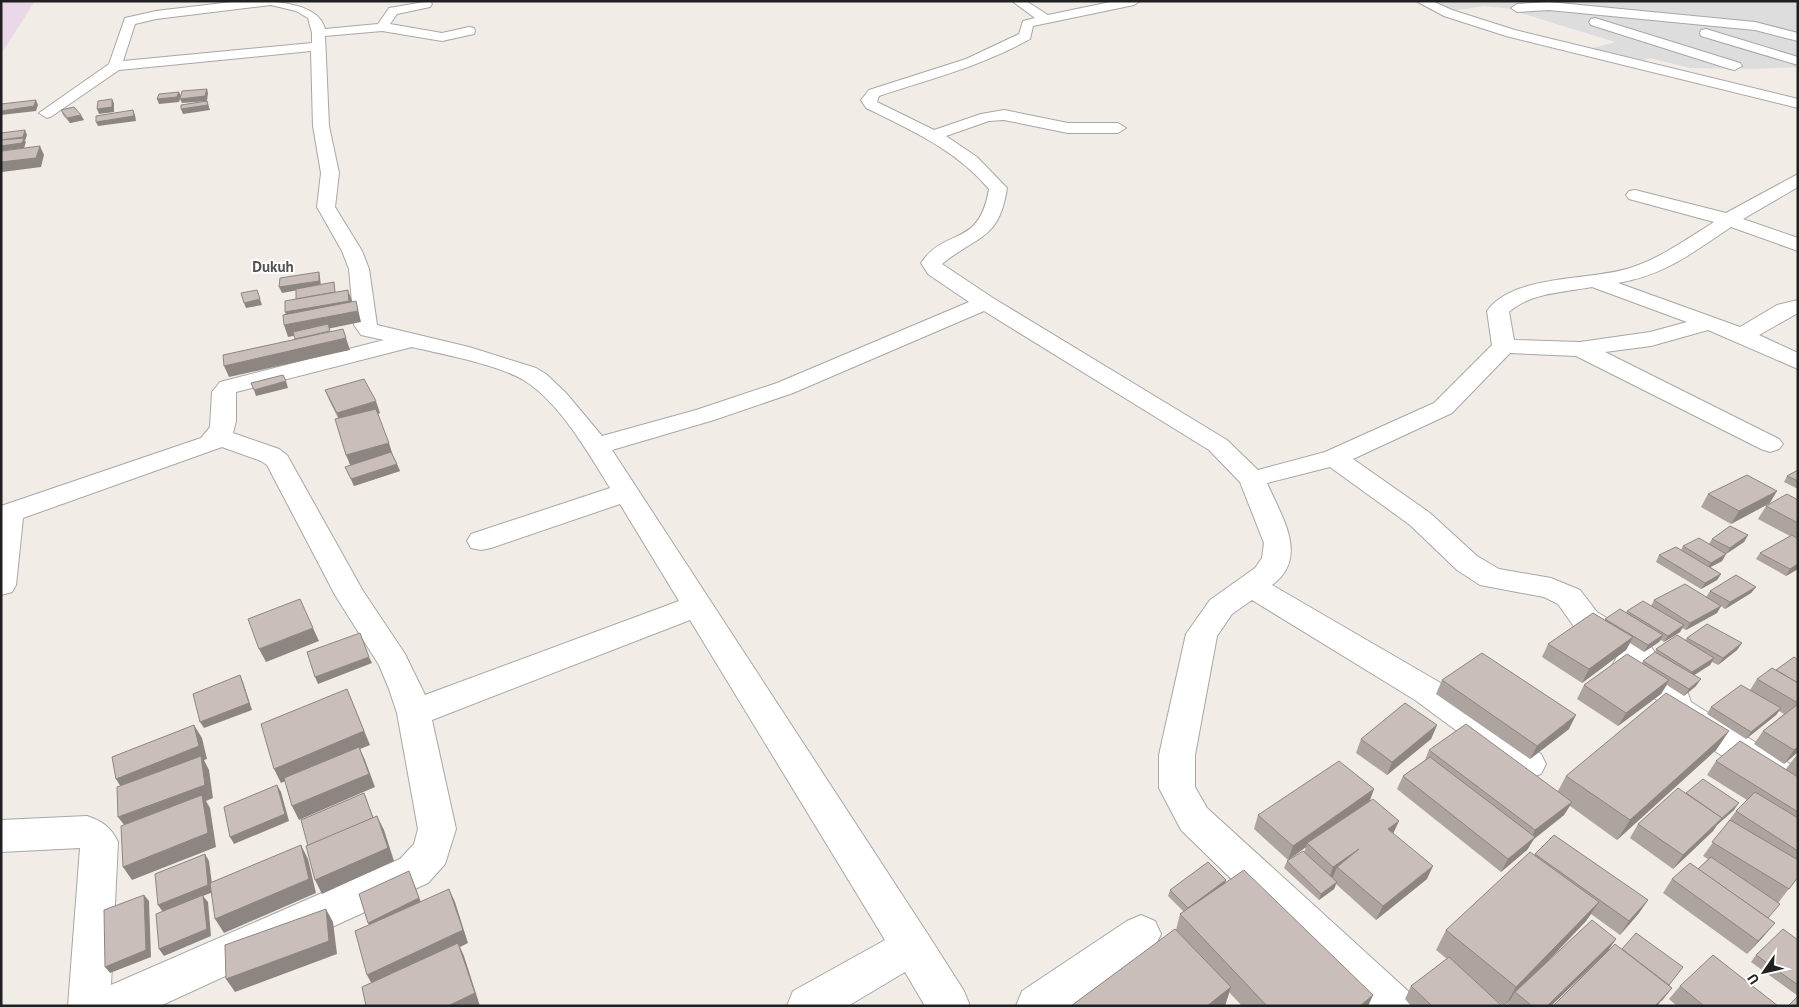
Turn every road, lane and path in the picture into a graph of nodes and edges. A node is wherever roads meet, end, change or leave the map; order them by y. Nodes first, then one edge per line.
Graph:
1 (271, 1) edge
2 (1018, 1) edge
3 (1134, 1) edge
4 (1422, 1) edge
5 (1671, 1) edge
6 (426, 4) dead end
7 (1546, 4) edge
8 (1606, 6) edge
9 (1517, 8) dead end
10 (1749, 9) dead end
11 (1644, 15) junction
12 (1677, 18) junction
13 (1044, 19) junction
14 (1755, 26) junction
15 (382, 27) junction
16 (469, 31) dead end
17 (1798, 37) edge
18 (319, 40) junction
19 (1798, 61) edge
20 (115, 66) junction
21 (1735, 66) dead end
22 (1798, 104) edge
23 (47, 114) dead end
24 (1118, 128) dead end
25 (934, 135) junction
26 (1798, 179) edge
27 (1635, 195) dead end
28 (1728, 220) junction
29 (1798, 245) edge
30 (1596, 282) junction
31 (985, 303) junction
32 (1798, 306) edge
33 (1709, 322) junction
34 (1742, 335) junction
35 (415, 339) junction
36 (1504, 346) junction
37 (1580, 349) junction
38 (1798, 362) edge
39 (220, 437) junction
40 (1770, 444) dead end
41 (597, 446) junction
42 (1334, 458) junction
43 (1252, 479) junction
44 (627, 492) junction
45 (5, 515) edge
46 (481, 541) dead end
47 (1, 585) edge
48 (1251, 586) junction
49 (698, 605) junction
50 (414, 713) junction
51 (1528, 764) dead end
52 (1798, 787) edge
53 (1, 836) edge
54 (1141, 934) dead end
55 (912, 946) junction
56 (89, 1006) edge
57 (112, 1006) edge
58 (808, 1006) edge
59 (949, 1006) edge
60 (1037, 1006) edge
61 (1393, 1006) edge

1 - 18 street
1 - 20 street
2 - 13 street
3 - 13 street
4 - 22 street
5 - 12 street
6 - 15 street
7 - 8 street
7 - 9 street
7 - 21 street
8 - 11 street
10 - 14 street
11 - 12 street
11 - 19 street
12 - 14 street
13 - 25 street
14 - 17 street
15 - 16 street
15 - 18 street
18 - 20 street
18 - 35 street
20 - 23 street
24 - 25 street
25 - 31 street
26 - 28 street
27 - 28 street
28 - 29 street
28 - 30 street
30 - 33 street
30 - 36 street
31 - 41 street
31 - 43 street
32 - 34 street
33 - 34 street
33 - 37 street
34 - 38 street
35 - 39 street
35 - 41 street
36 - 37 street
36 - 42 street
37 - 40 street
39 - 45 street
39 - 50 street
41 - 44 street
42 - 43 street
42 - 52 street
43 - 48 street
44 - 46 street
44 - 49 street
45 - 47 street
48 - 51 street
48 - 61 street
49 - 50 street
49 - 55 street
50 - 57 street
53 - 56 street
54 - 60 street
55 - 58 street
55 - 59 street

